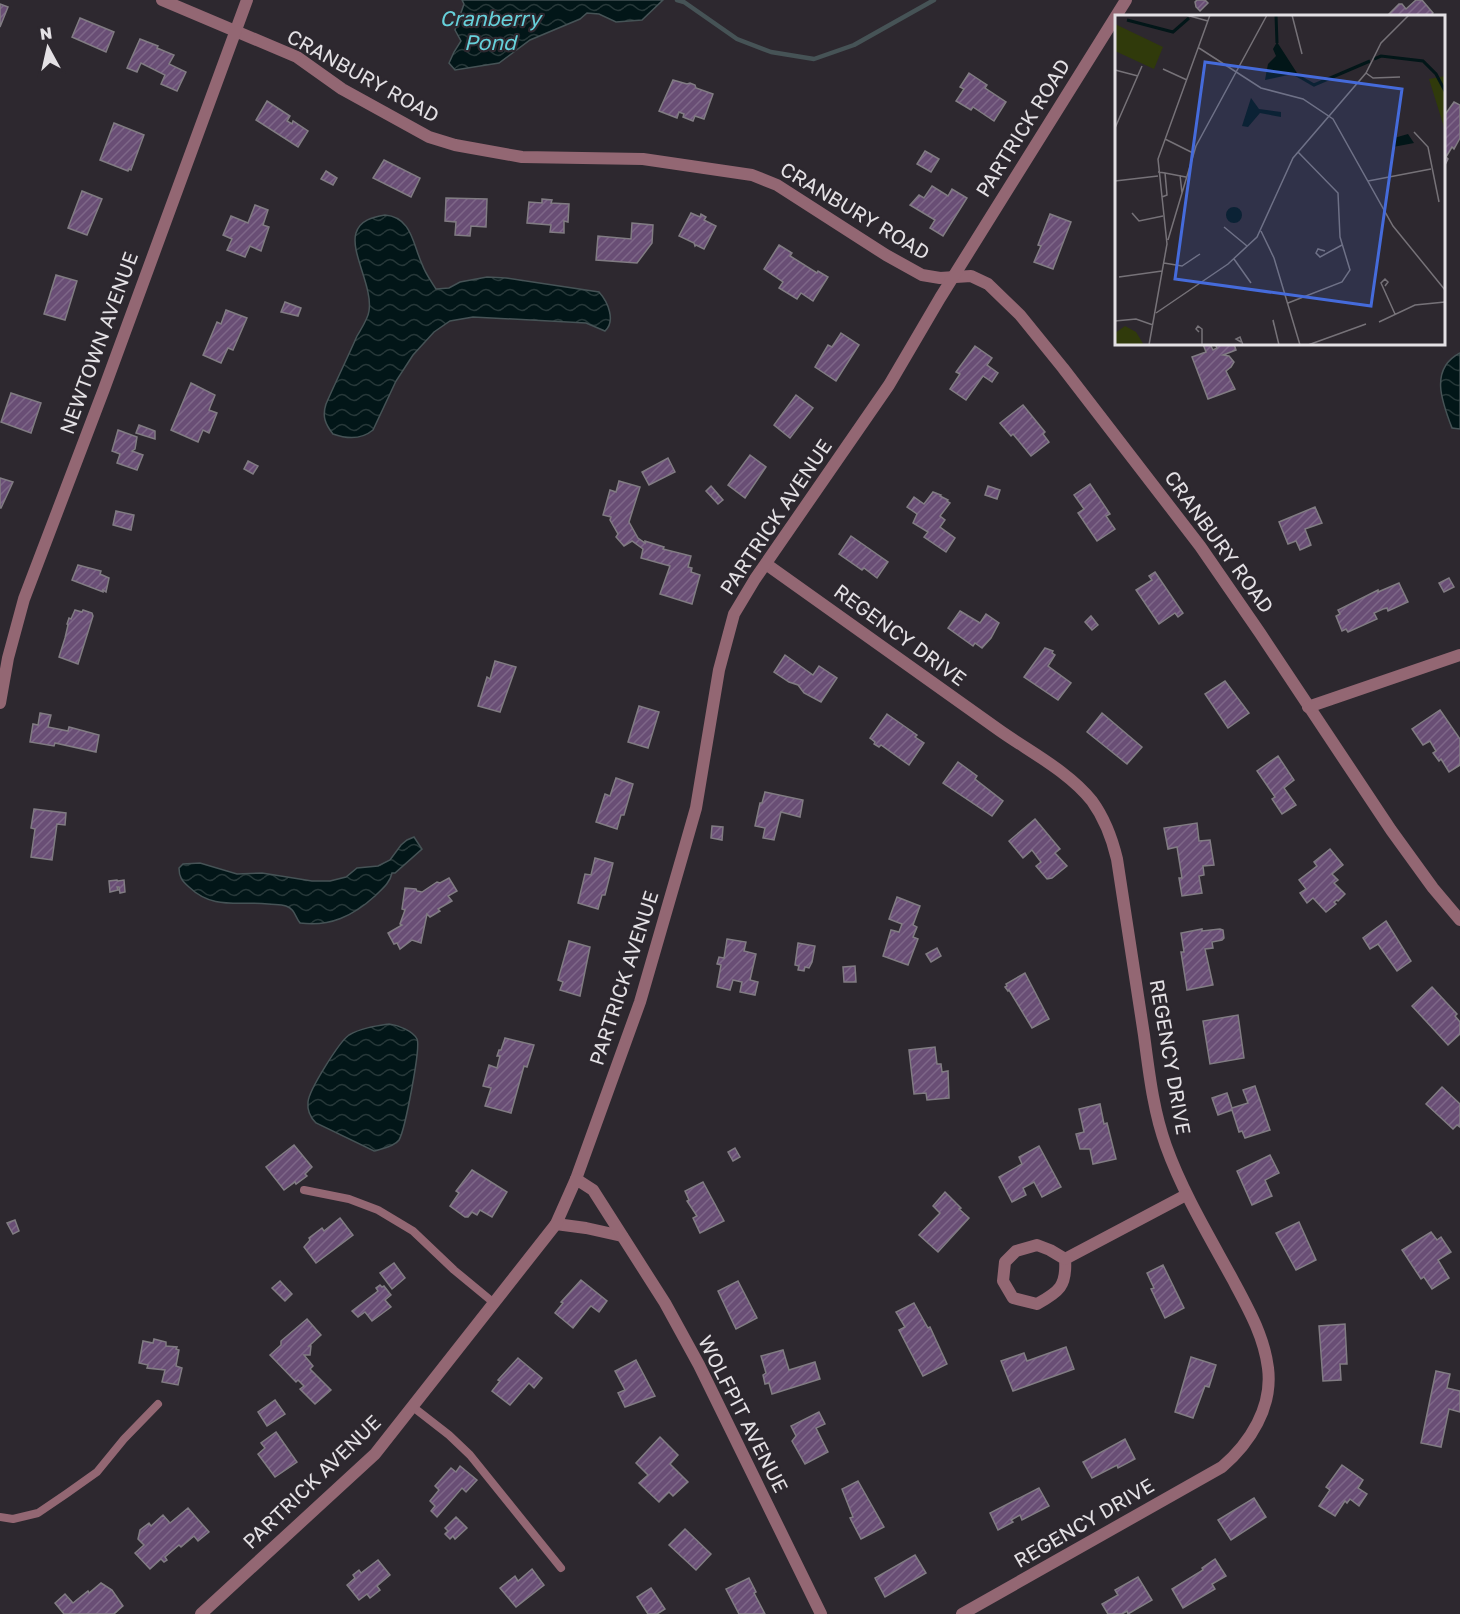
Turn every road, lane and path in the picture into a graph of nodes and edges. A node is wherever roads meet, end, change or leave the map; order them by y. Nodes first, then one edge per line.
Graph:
1 (162, 0) edge
2 (247, 0) edge
3 (1126, 0) edge
4 (1117, 15) edge
5 (1115, 18) edge
6 (236, 32) junction
7 (953, 277) junction
8 (766, 564) junction
9 (1460, 655) edge
10 (2, 676) edge
11 (0, 703) edge
12 (1308, 707) junction
13 (1460, 920) edge
14 (576, 1179) junction
15 (304, 1190) dead end
16 (1186, 1195) junction
17 (556, 1224) junction
18 (622, 1236) junction
19 (1065, 1259) junction
20 (494, 1304) junction
21 (158, 1404) dead end
22 (413, 1407) junction
23 (0, 1517) edge
24 (561, 1568) dead end
25 (201, 1614) edge
26 (821, 1614) edge
27 (962, 1614) edge

1 - 6 street, CRANBURY ROAD
2 - 6 street, NEWTOWN AVENUE
3 - 4 street, PARTRICK ROAD
5 - 7 street, PARTRICK ROAD
6 - 7 street, CRANBURY ROAD
6 - 10 street, NEWTOWN AVENUE
7 - 8 street, PARTRICK AVENUE
7 - 12 street, CRANBURY ROAD
8 - 14 street, PARTRICK AVENUE
8 - 16 street, REGENCY DRIVE
9 - 12 street
10 - 11 street, NEWTOWN AVENUE
12 - 13 street, CRANBURY ROAD
14 - 17 street, PARTRICK AVENUE
14 - 18 street, WOLFPIT AVENUE
15 - 20 lane
16 - 19 street
16 - 27 street, REGENCY DRIVE
17 - 18 street
17 - 20 street, PARTRICK AVENUE
18 - 26 street, WOLFPIT AVENUE
19 - 19 street
20 - 22 street, PARTRICK AVENUE
21 - 23 lane
22 - 24 lane
22 - 25 street, PARTRICK AVENUE

